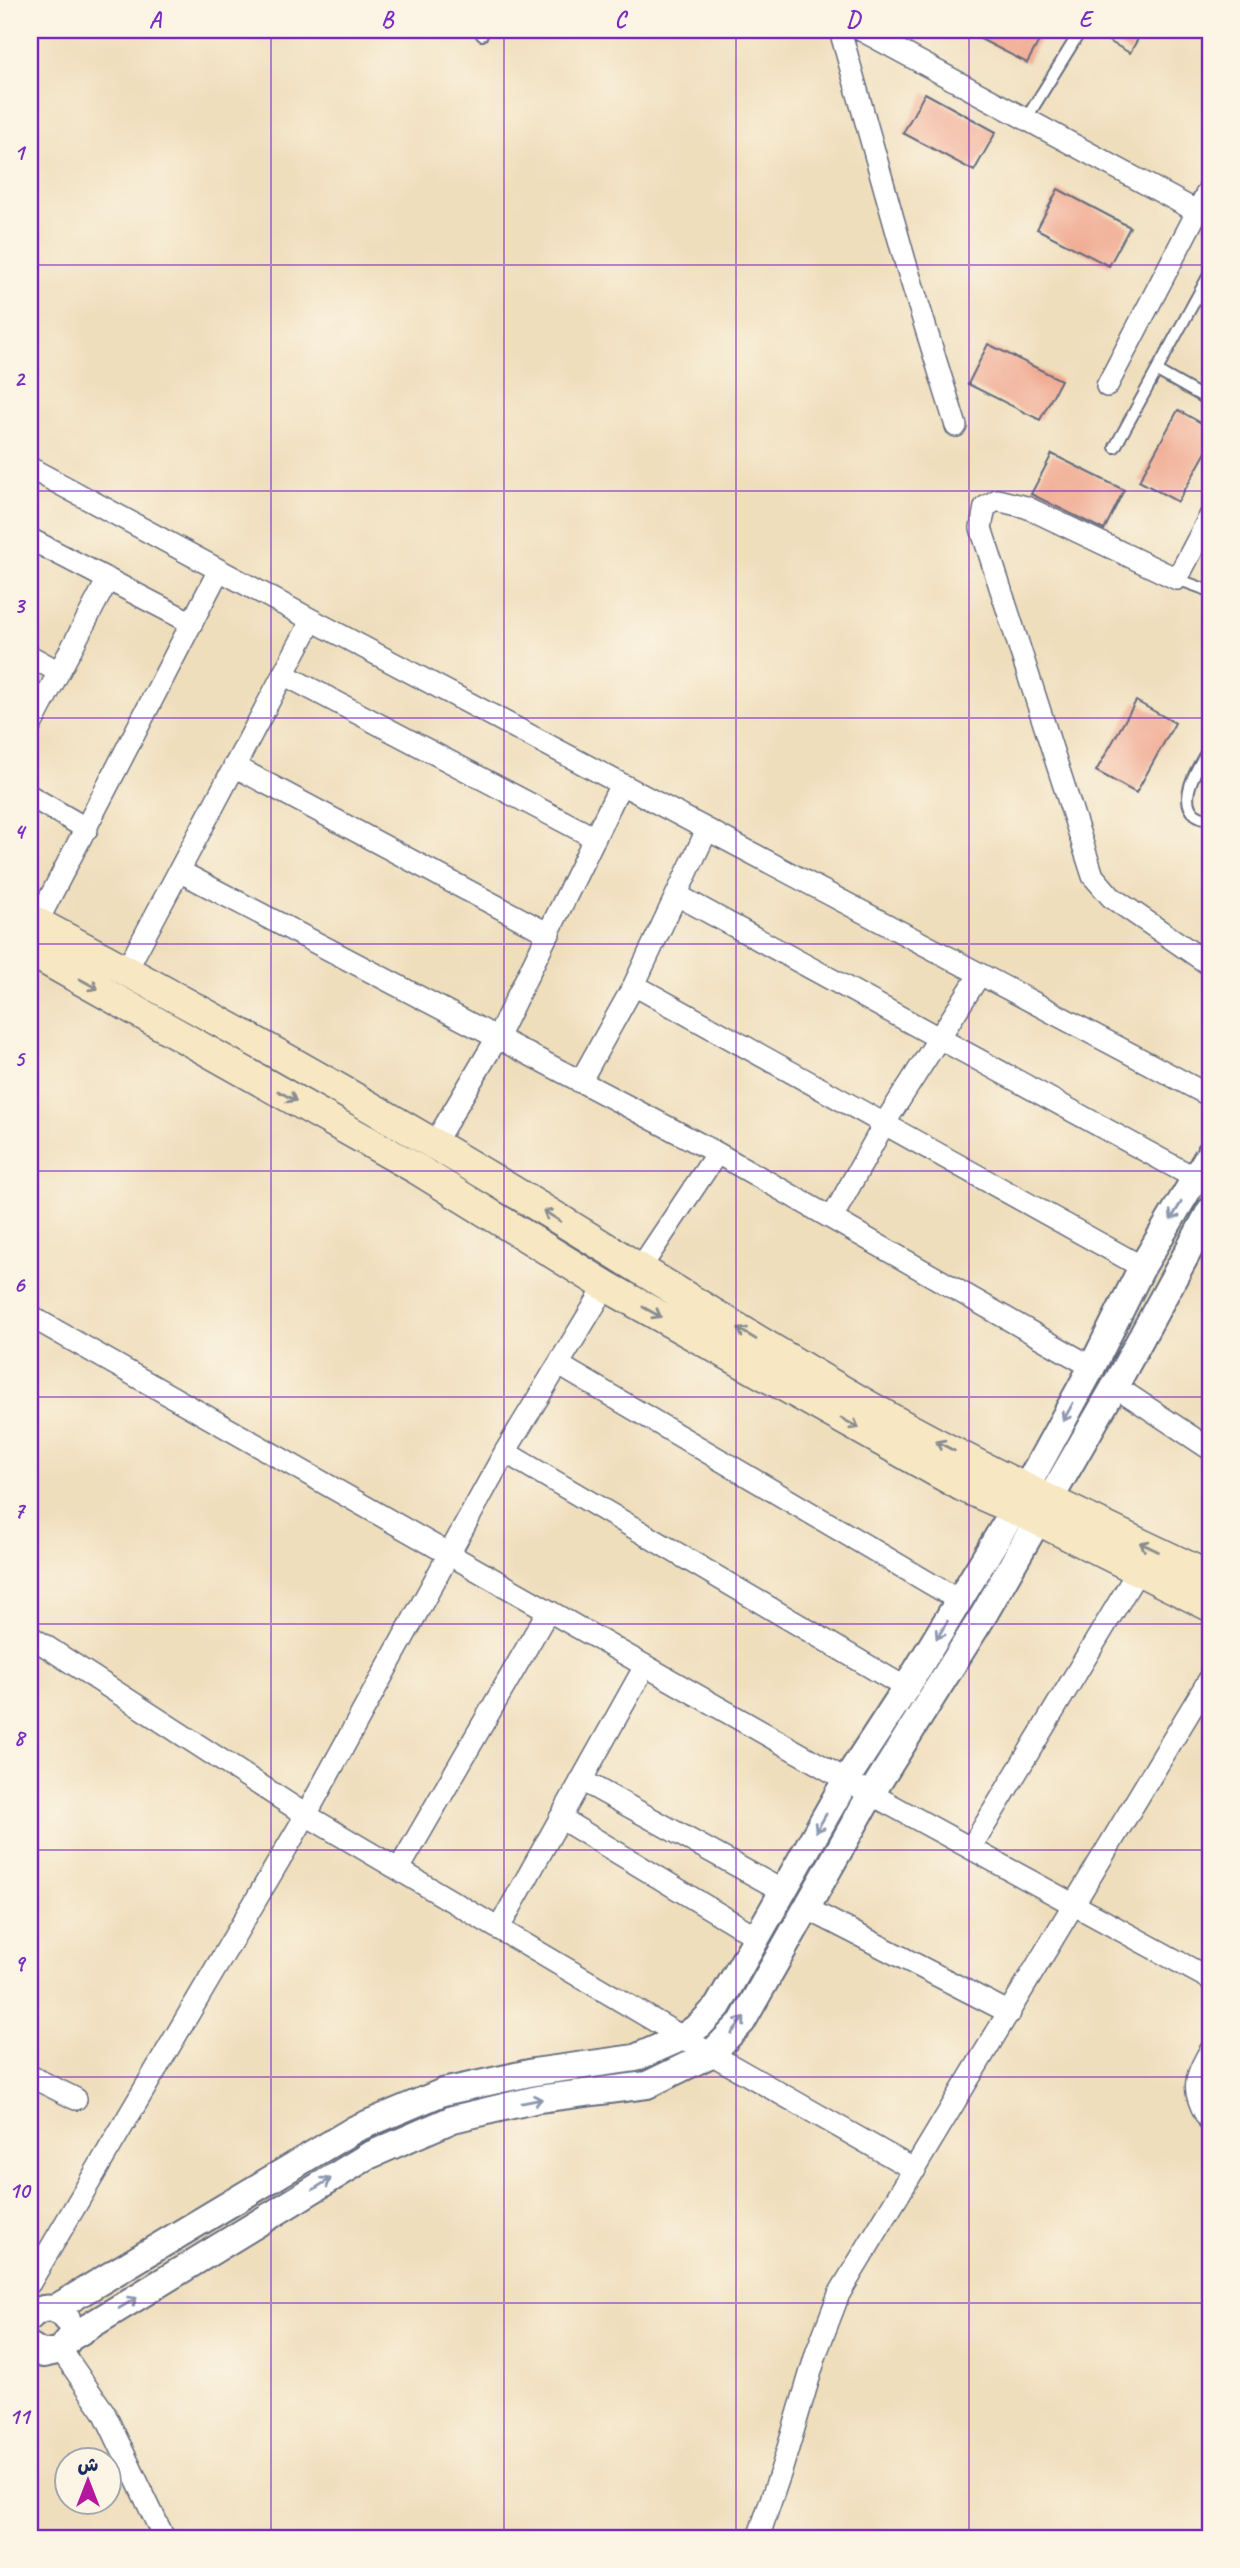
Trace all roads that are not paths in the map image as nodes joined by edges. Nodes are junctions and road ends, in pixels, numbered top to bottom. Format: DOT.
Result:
graph roads {
  1 [pos="840,30"];
  2 [pos="860,30"];
  3 [pos="1079,30"];
  4 [pos="1026,119"];
  5 [pos="1210,187"];
  6 [pos="1198,212"];
  7 [pos="1210,273"];
  8 [pos="1157,371"];
  9 [pos="1107,386"];
  10 [pos="1210,401"];
  11 [pos="956,426"];
  12 [pos="1115,447"];
  13 [pos="30,468"];
  14 [pos="1210,516"];
  15 [pos="30,539"];
  16 [pos="219,569"];
  17 [pos="108,579"];
  18 [pos="1177,579"];
  19 [pos="1210,591"];
  20 [pos="312,620"];
  21 [pos="192,623"];
  22 [pos="30,656"];
  23 [pos="59,672"];
  24 [pos="283,674"];
  25 [pos="30,727"];
  26 [pos="1210,746"];
  27 [pos="234,766"];
  28 [pos="621,784"];
  29 [pos="30,796"];
  30 [pos="1210,822"];
  31 [pos="86,829"];
  32 [pos="707,830"];
  33 [pos="595,838"];
  34 [pos="179,871"];
  35 [pos="677,895"];
  36 [pos="32,932"];
  37 [pos="549,934"];
  38 [pos="1210,965"];
  39 [pos="126,971"];
  40 [pos="980,974"];
  41 [pos="634,985"];
  42 [pos="497,1038"];
  43 [pos="941,1039"];
  44 [pos="580,1082"];
  45 [pos="1210,1096"];
  46 [pos="884,1124"];
  47 [pos="434,1144"];
  48 [pos="717,1153"];
  49 [pos="1210,1153"];
  50 [pos="1195,1178"];
  51 [pos="1210,1211"];
  52 [pos="832,1218"];
  53 [pos="1142,1267"];
  54 [pos="639,1270"];
  55 [pos="606,1286"];
  56 [pos="30,1316"];
  57 [pos="559,1365"];
  58 [pos="1092,1367"];
  59 [pos="1115,1386"];
  60 [pos="1210,1449"];
  61 [pos="505,1452"];
  62 [pos="1032,1504"];
  63 [pos="449,1554"];
  64 [pos="1139,1569"];
  65 [pos="1210,1577"];
  66 [pos="960,1601"];
  67 [pos="1210,1606"];
  68 [pos="548,1611"];
  69 [pos="30,1636"];
  70 [pos="645,1665"];
  71 [pos="1210,1678"];
  72 [pos="906,1688"];
  73 [pos="581,1780"];
  74 [pos="846,1780"];
  75 [pos="870,1794"];
  76 [pos="306,1815"];
  77 [pos="560,1818"];
  78 [pos="971,1848"];
  79 [pos="398,1869"];
  80 [pos="783,1891"];
  81 [pos="1075,1904"];
  82 [pos="806,1908"];
  83 [pos="499,1928"];
  84 [pos="757,1937"];
  85 [pos="1210,1979"];
  86 [pos="1010,2013"];
  87 [pos="683,2037"];
  88 [pos="1210,2050"];
  89 [pos="711,2053"];
  90 [pos="30,2076"];
  91 [pos="76,2099"];
  92 [pos="1210,2122"];
  93 [pos="915,2170"];
  94 [pos="30,2283"];
  95 [pos="37,2312"];
  96 [pos="47,2350"];
  97 [pos="164,2538"];
  98 [pos="758,2538"];
  1 -- 11 [label="street"];
  2 -- 4 [label="street"];
  3 -- 4 [label="lane"];
  4 -- 6 [label="street"];
  5 -- 6 [label="street"];
  6 -- 9 [label="street"];
  7 -- 8 [label="lane"];
  8 -- 10 [label="lane"];
  8 -- 12 [label="lane"];
  13 -- 16 [label="street"];
  14 -- 18 [label="street"];
  15 -- 17 [label="street"];
  16 -- 20 [label="street"];
  16 -- 21 [label="street"];
  17 -- 21 [label="street"];
  17 -- 23 [label="street"];
  18 -- 19 [label="lane"];
  18 -- 38 [label="street"];
  20 -- 24 [label="street"];
  20 -- 28 [label="street"];
  21 -- 31 [label="street"];
  22 -- 23 [label="street"];
  23 -- 25 [label="street"];
  24 -- 27 [label="street"];
  24 -- 33 [label="street"];
  26 -- 30 [label="lane"];
  27 -- 34 [label="street"];
  27 -- 37 [label="street"];
  28 -- 32 [label="street"];
  28 -- 33 [label="street"];
  29 -- 31 [label="street"];
  31 -- 36 [label="street"];
  32 -- 35 [label="street"];
  32 -- 40 [label="street"];
  33 -- 37 [label="street"];
  34 -- 39 [label="street"];
  34 -- 42 [label="street"];
  35 -- 41 [label="street"];
  35 -- 43 [label="street"];
  36 -- 39 [label="main road"];
  36 -- 55 [label="main road, one-way"];
  37 -- 42 [label="street"];
  39 -- 47 [label="main road"];
  40 -- 43 [label="street"];
  40 -- 45 [label="street"];
  41 -- 44 [label="street"];
  41 -- 46 [label="street"];
  42 -- 44 [label="street"];
  42 -- 47 [label="street"];
  43 -- 46 [label="street"];
  43 -- 50 [label="street"];
  44 -- 48 [label="street"];
  46 -- 52 [label="street"];
  46 -- 53 [label="street"];
  54 -- 47 [label="main road, one-way"];
  48 -- 52 [label="street"];
  48 -- 54 [label="street"];
  49 -- 50 [label="street"];
  50 -- 53 [label="street, one-way"];
  51 -- 59 [label="street"];
  52 -- 58 [label="street"];
  53 -- 58 [label="street"];
  62 -- 54 [label="main road, one-way"];
  55 -- 57 [label="street"];
  55 -- 62 [label="main road, one-way"];
  56 -- 63 [label="street"];
  57 -- 61 [label="street"];
  57 -- 66 [label="street"];
  58 -- 62 [label="street, one-way"];
  59 -- 60 [label="street"];
  59 -- 62 [label="street"];
  61 -- 63 [label="street"];
  61 -- 72 [label="street"];
  62 -- 64 [label="main road"];
  65 -- 62 [label="main road, one-way"];
  62 -- 66 [label="street"];
  62 -- 75 [label="street"];
  63 -- 68 [label="street"];
  63 -- 76 [label="street"];
  64 -- 67 [label="main road"];
  64 -- 78 [label="street"];
  66 -- 72 [label="street, one-way"];
  68 -- 70 [label="street"];
  68 -- 79 [label="street"];
  69 -- 76 [label="street"];
  70 -- 73 [label="street"];
  70 -- 74 [label="street"];
  71 -- 81 [label="street"];
  72 -- 74 [label="street"];
  73 -- 77 [label="street"];
  73 -- 80 [label="street"];
  74 -- 75 [label="street"];
  74 -- 80 [label="street, one-way"];
  75 -- 78 [label="street"];
  75 -- 82 [label="street"];
  76 -- 79 [label="street"];
  76 -- 94 [label="street"];
  77 -- 83 [label="street"];
  77 -- 84 [label="street"];
  78 -- 81 [label="street"];
  79 -- 83 [label="street"];
  80 -- 84 [label="street"];
  81 -- 85 [label="street"];
  81 -- 86 [label="street"];
  82 -- 86 [label="street"];
  89 -- 82 [label="street, one-way"];
  83 -- 87 [label="street"];
  84 -- 87 [label="street"];
  86 -- 93 [label="street"];
  87 -- 89 [label="street"];
  87 -- 95 [label="street"];
  88 -- 92 [label="street"];
  89 -- 93 [label="street"];
  96 -- 89 [label="street, one-way"];
  90 -- 91 [label="street"];
  93 -- 98 [label="street"];
  95 -- 96 [label="street"];
  96 -- 97 [label="street"];
}
